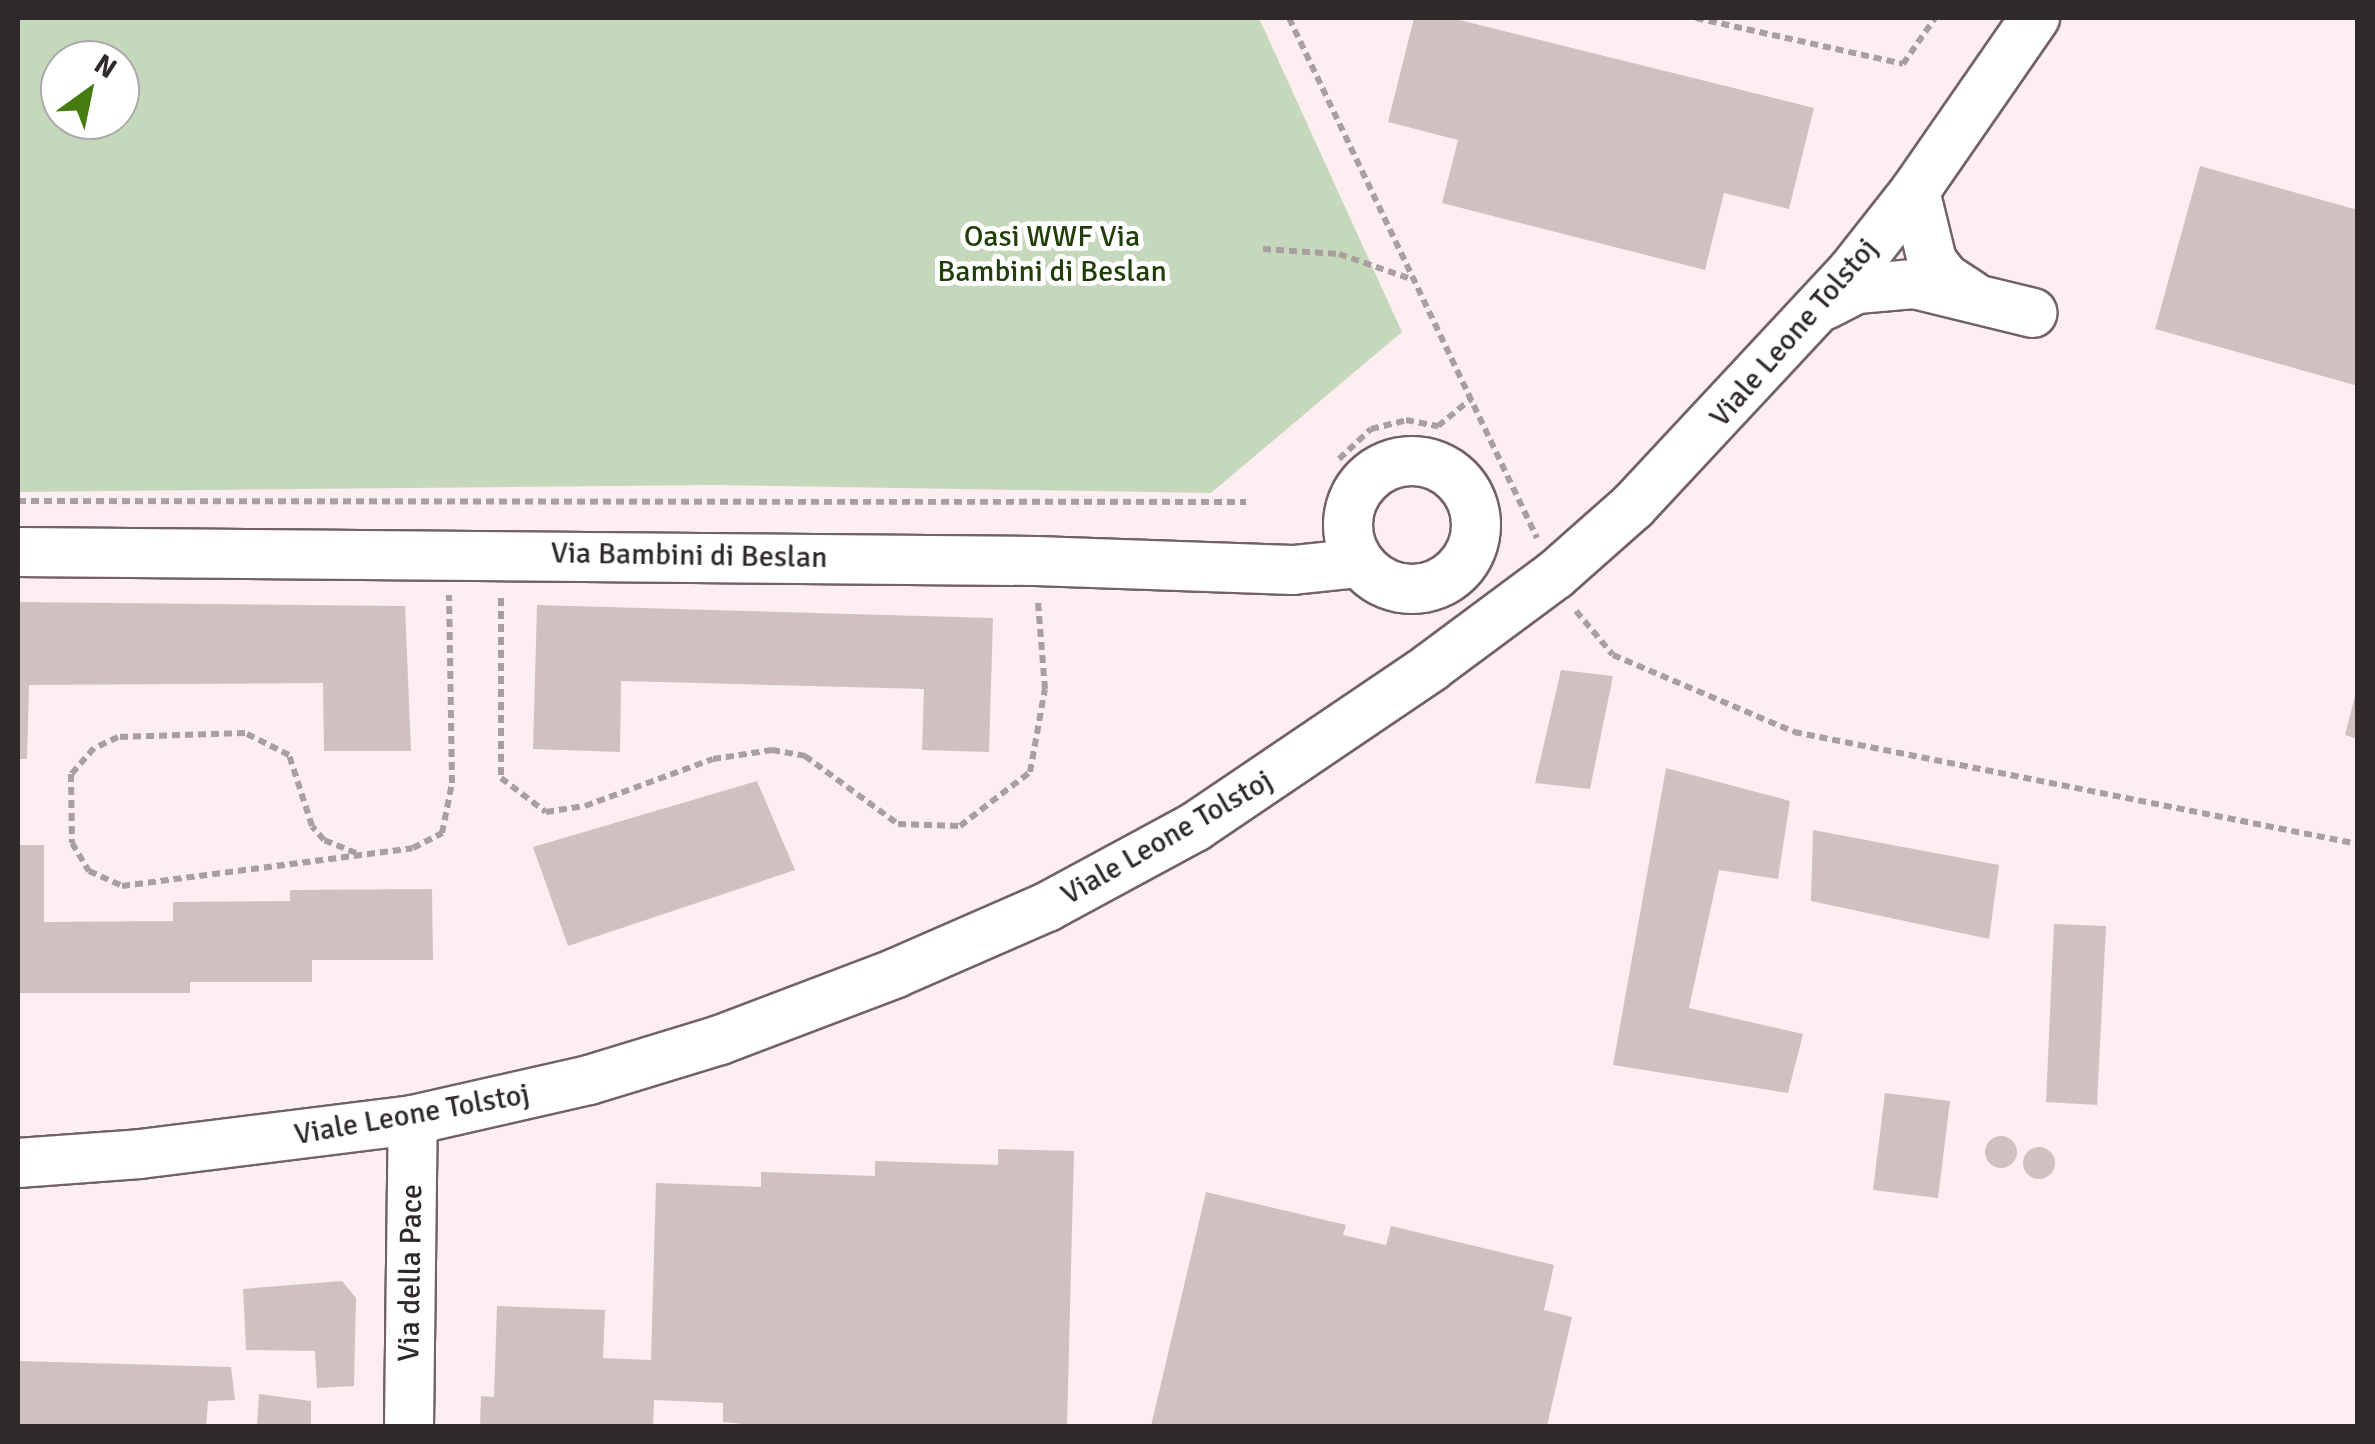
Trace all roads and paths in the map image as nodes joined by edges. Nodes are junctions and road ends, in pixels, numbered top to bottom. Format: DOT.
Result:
graph roads {
  1 [pos="1289,18"];
  2 [pos="1696,18"];
  3 [pos="1934,18"];
  4 [pos="2035,18"];
  5 [pos="1915,191"];
  6 [pos="1263,249"];
  7 [pos="1414,280"];
  8 [pos="1971,295"];
  9 [pos="1820,307"];
  10 [pos="2033,314"];
  11 [pos="1472,399"];
  12 [pos="1339,460"];
  13 [pos="18,501"];
  14 [pos="1246,502"];
  15 [pos="18,552"];
  16 [pos="448,554"];
  17 [pos="500,554"];
  18 [pos="1036,561"];
  19 [pos="1360,563"];
  20 [pos="1554,575"];
  21 [pos="2358,844"];
  22 [pos="356,853"];
  23 [pos="413,1120"];
  24 [pos="18,1162"];
  25 [pos="410,1426"];
  1 -- 7 [label="path"];
  2 -- 3 [label="path"];
  4 -- 5 [label="street, Viale Leone Tolstoj"];
  5 -- 8 [label="street"];
  5 -- 9 [label="street, Viale Leone Tolstoj"];
  6 -- 7 [label="path"];
  7 -- 11 [label="path"];
  8 -- 9 [label="street"];
  8 -- 10 [label="street"];
  9 -- 20 [label="street, Viale Leone Tolstoj"];
  11 -- 12 [label="path"];
  11 -- 20 [label="path"];
  13 -- 14 [label="path"];
  15 -- 16 [label="street, Via Bambini di Beslan"];
  16 -- 17 [label="street, Via Bambini di Beslan"];
  16 -- 22 [label="path"];
  17 -- 18 [label="street, Via Bambini di Beslan"];
  17 -- 18 [label="path"];
  18 -- 19 [label="street, Via Bambini di Beslan"];
  20 -- 21 [label="path"];
  20 -- 23 [label="street, Viale Leone Tolstoj"];
  22 -- 22 [label="path"];
  23 -- 24 [label="street, Viale Leone Tolstoj"];
  23 -- 25 [label="street, Via della Pace"];
}
